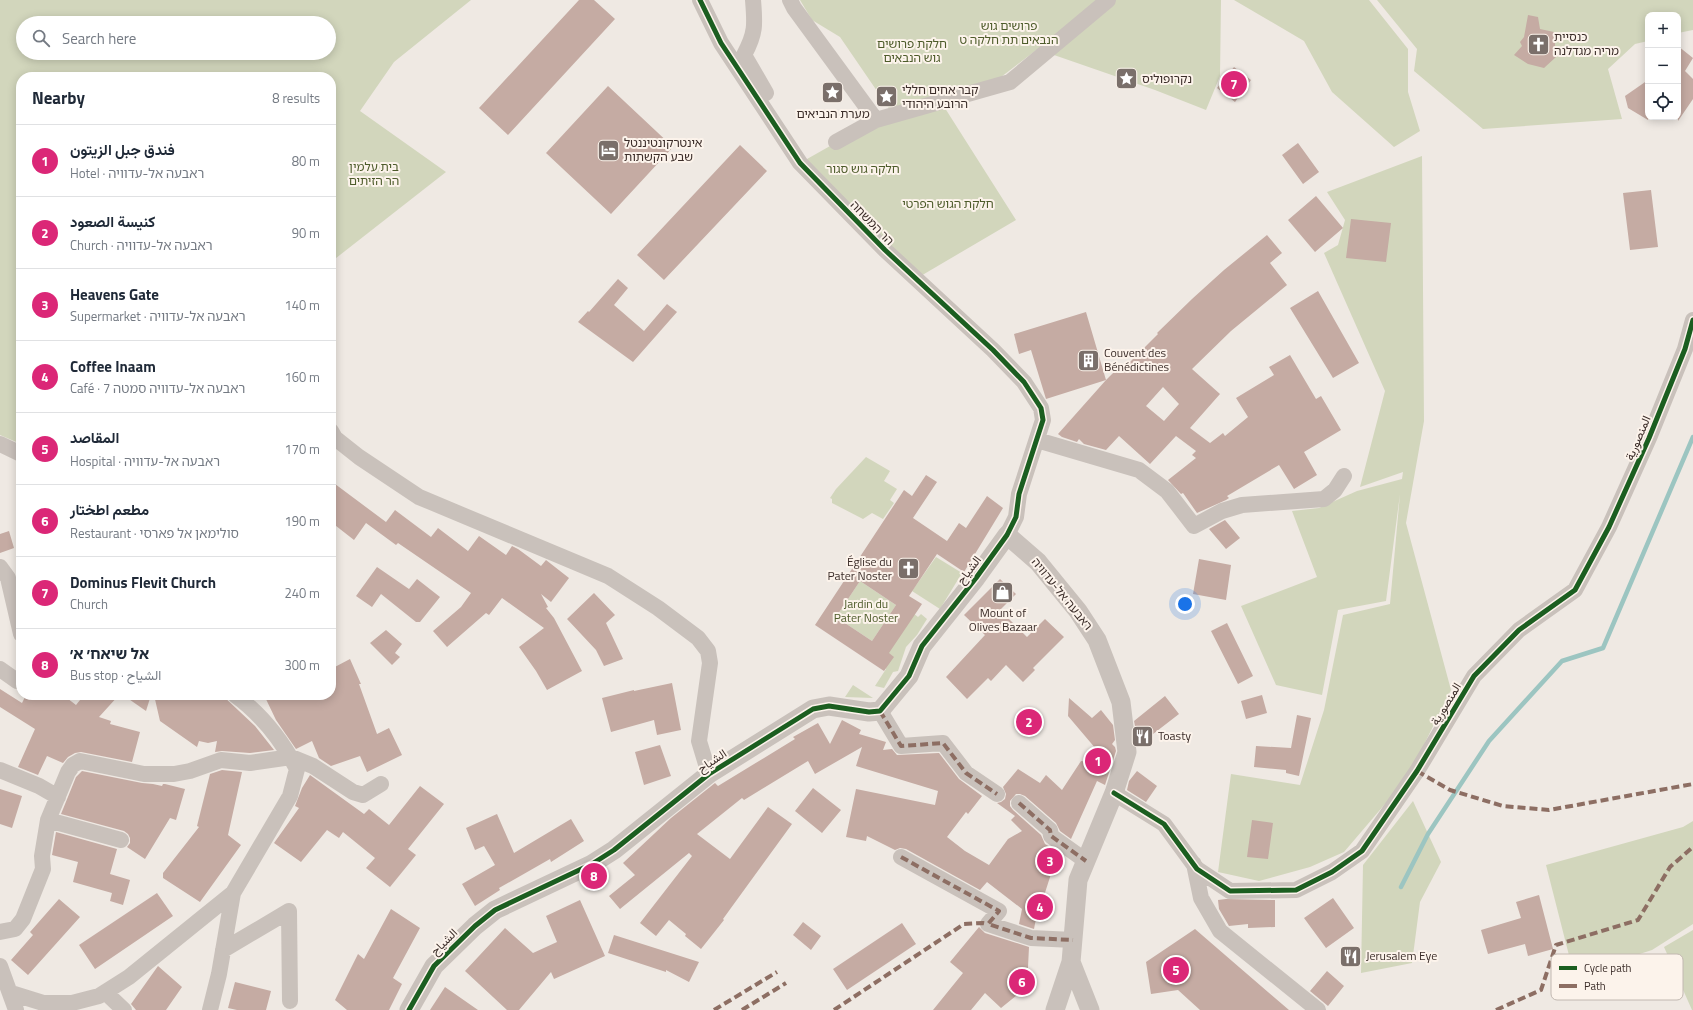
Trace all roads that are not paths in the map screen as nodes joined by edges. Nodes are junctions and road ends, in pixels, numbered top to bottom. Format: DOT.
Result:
graph roads {
  1 [pos="700,0"];
  2 [pos="753,0"];
  3 [pos="790,0"];
  4 [pos="1108,0"];
  5 [pos="876,120"];
  6 [pos="836,142"];
  7 [pos="800,163"];
  8 [pos="1693,320"];
  9 [pos="336,439"];
  10 [pos="1037,440"];
  11 [pos="0,444"];
  12 [pos="16,452"];
  13 [pos="1344,476"];
  14 [pos="1008,535"];
  15 [pos="0,567"];
  16 [pos="16,612"];
  17 [pos="0,669"];
  18 [pos="16,680"];
  19 [pos="245,700"];
  20 [pos="880,711"];
  21 [pos="291,757"];
  22 [pos="0,770"];
  23 [pos="709,774"];
  24 [pos="381,784"];
  25 [pos="1114,793"];
  26 [pos="996,794"];
  27 [pos="58,797"];
  28 [pos="1019,802"];
  29 [pos="48,820"];
  30 [pos="121,840"];
  31 [pos="901,857"];
  32 [pos="1086,861"];
  33 [pos="1194,864"];
  34 [pos="233,893"];
  35 [pos="0,932"];
  36 [pos="1073,940"];
  37 [pos="223,950"];
  38 [pos="1071,962"];
  39 [pos="0,966"];
  40 [pos="105,992"];
  41 [pos="11,993"];
  42 [pos="290,1001"];
  43 [pos="16,1010"];
  44 [pos="124,1010"];
  45 [pos="210,1010"];
  46 [pos="409,1010"];
  47 [pos="1055,1010"];
  48 [pos="1090,1010"];
  49 [pos="1318,1010"];
  1 -- 7 [label="street, הר המשחה"];
  2 -- 7 [label="street"];
  3 -- 5 [label="street"];
  4 -- 5 [label="street"];
  5 -- 6 [label="street"];
  7 -- 10 [label="street, הר המשחה"];
  8 -- 33 [label="street, المنصورية"];
  9 -- 23 [label="street"];
  10 -- 13 [label="street"];
  10 -- 14 [label="street"];
  11 -- 12 [label="street"];
  14 -- 20 [label="street, الشياح"];
  14 -- 25 [label="street, ראבעה אל-עדוויה"];
  15 -- 16 [label="street"];
  17 -- 18 [label="street"];
  19 -- 21 [label="street"];
  20 -- 23 [label="street, الشياح"];
  20 -- 26 [label="street"];
  21 -- 24 [label="street"];
  21 -- 27 [label="street"];
  21 -- 34 [label="street"];
  22 -- 27 [label="street"];
  23 -- 46 [label="street, الشياح"];
  25 -- 32 [label="street, ראבעה אל-עדוויה"];
  25 -- 33 [label="street, المنصورية"];
  27 -- 29 [label="street"];
  28 -- 32 [label="street"];
  29 -- 30 [label="street"];
  29 -- 35 [label="street"];
  31 -- 36 [label="street"];
  32 -- 36 [label="street, ראבעה אל-עדוויה"];
  33 -- 49 [label="street"];
  34 -- 37 [label="street"];
  34 -- 40 [label="street"];
  36 -- 38 [label="street, ראבעה אל-עדוויה"];
  37 -- 42 [label="street"];
  37 -- 45 [label="street"];
  38 -- 47 [label="street"];
  38 -- 48 [label="street, ראבעה אל-עדוויה"];
  39 -- 41 [label="street"];
  40 -- 41 [label="street"];
  40 -- 44 [label="street"];
  41 -- 43 [label="street"];
}
